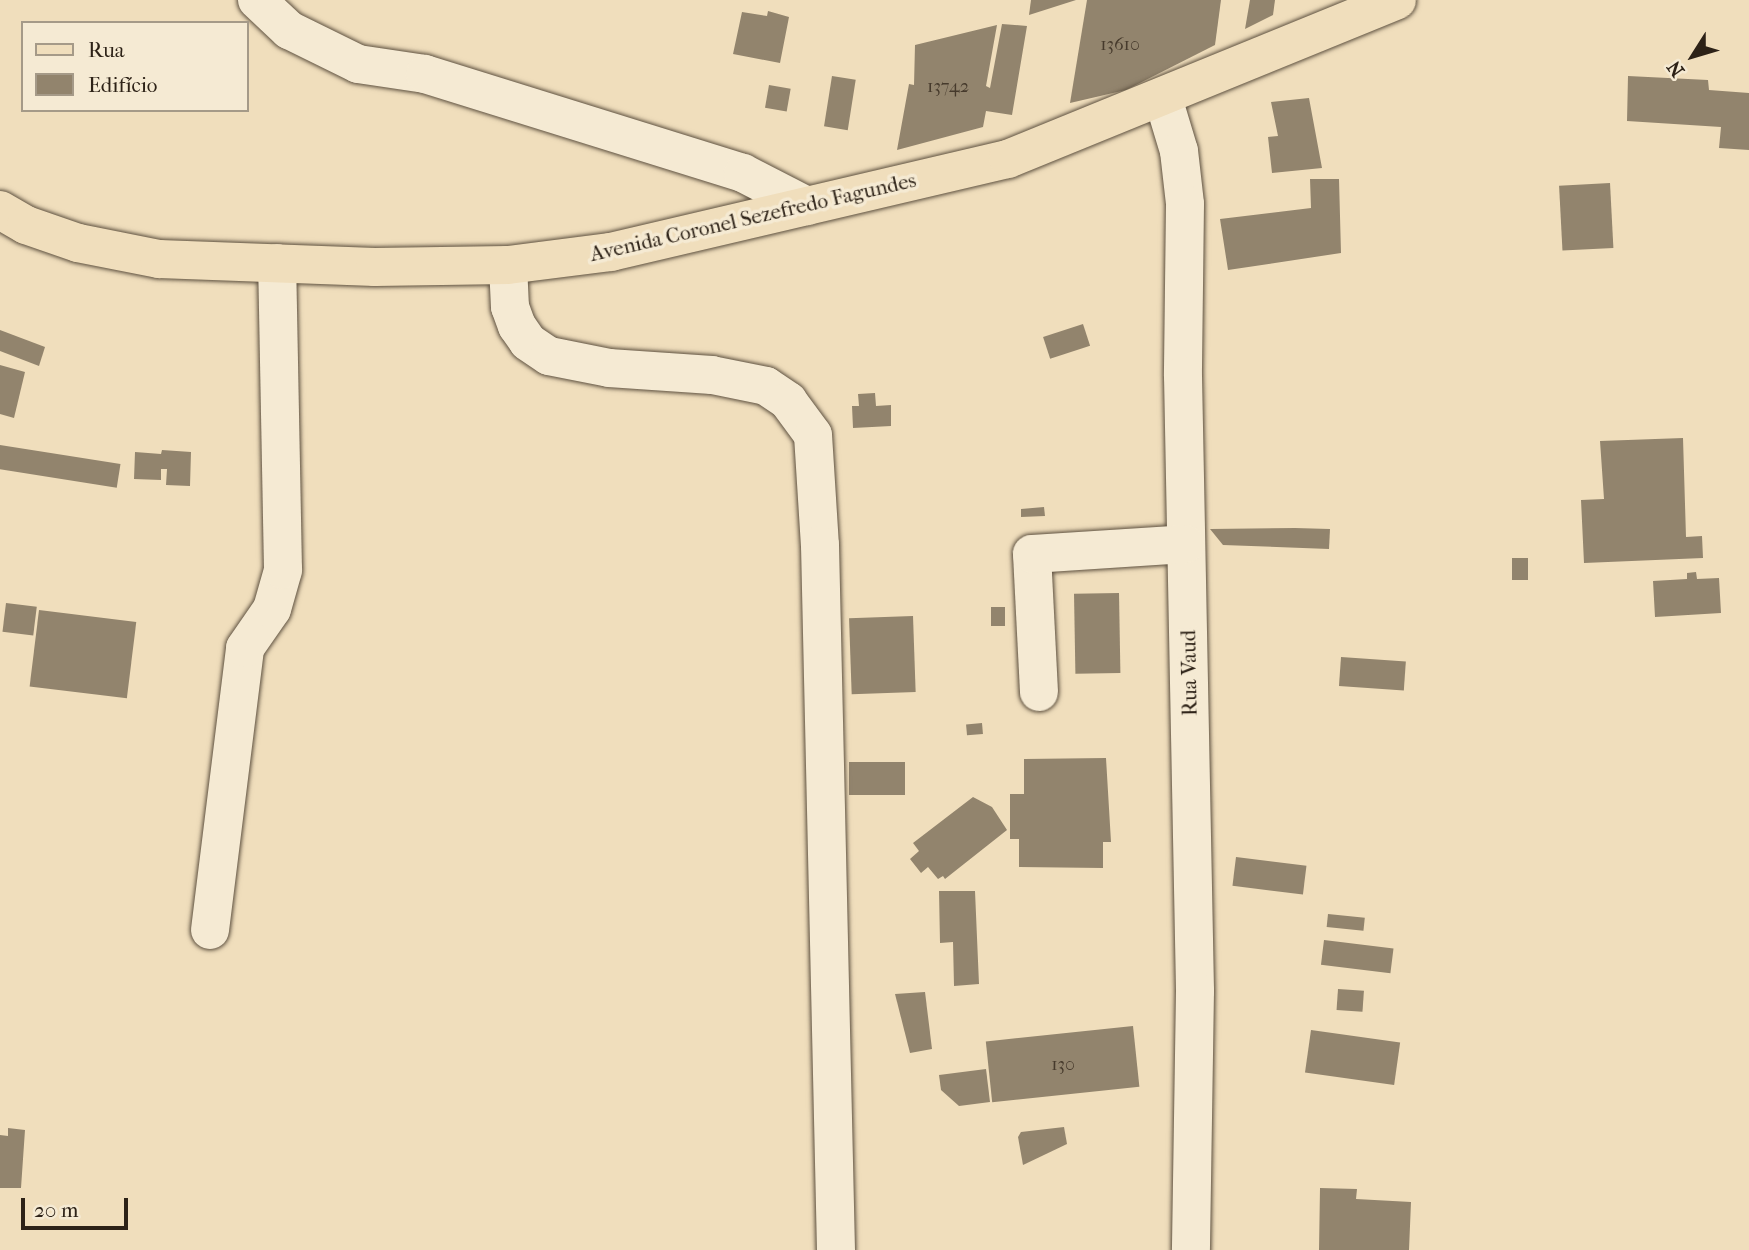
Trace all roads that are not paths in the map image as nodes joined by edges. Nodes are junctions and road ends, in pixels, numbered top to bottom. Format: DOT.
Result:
graph roads {
  1 [pos="257,0"];
  2 [pos="1397,0"];
  3 [pos="1163,98"];
  4 [pos="807,206"];
  5 [pos="0,210"];
  6 [pos="277,263"];
  7 [pos="508,265"];
  8 [pos="1186,544"];
  9 [pos="1039,692"];
  10 [pos="210,930"];
  11 [pos="836,1250"];
  12 [pos="1191,1250"];
  1 -- 4 [label="street"];
  2 -- 3 [label="main road, Avenida Coronel Sezefredo Fagundes"];
  3 -- 4 [label="main road, Avenida Coronel Sezefredo Fagundes"];
  3 -- 8 [label="street, Rua Vaud"];
  4 -- 7 [label="main road, Avenida Coronel Sezefredo Fagundes"];
  5 -- 6 [label="main road, Avenida Coronel Sezefredo Fagundes"];
  6 -- 7 [label="main road, Avenida Coronel Sezefredo Fagundes"];
  6 -- 10 [label="street"];
  7 -- 11 [label="street"];
  8 -- 9 [label="street"];
  8 -- 12 [label="street, Rua Vaud"];
}
